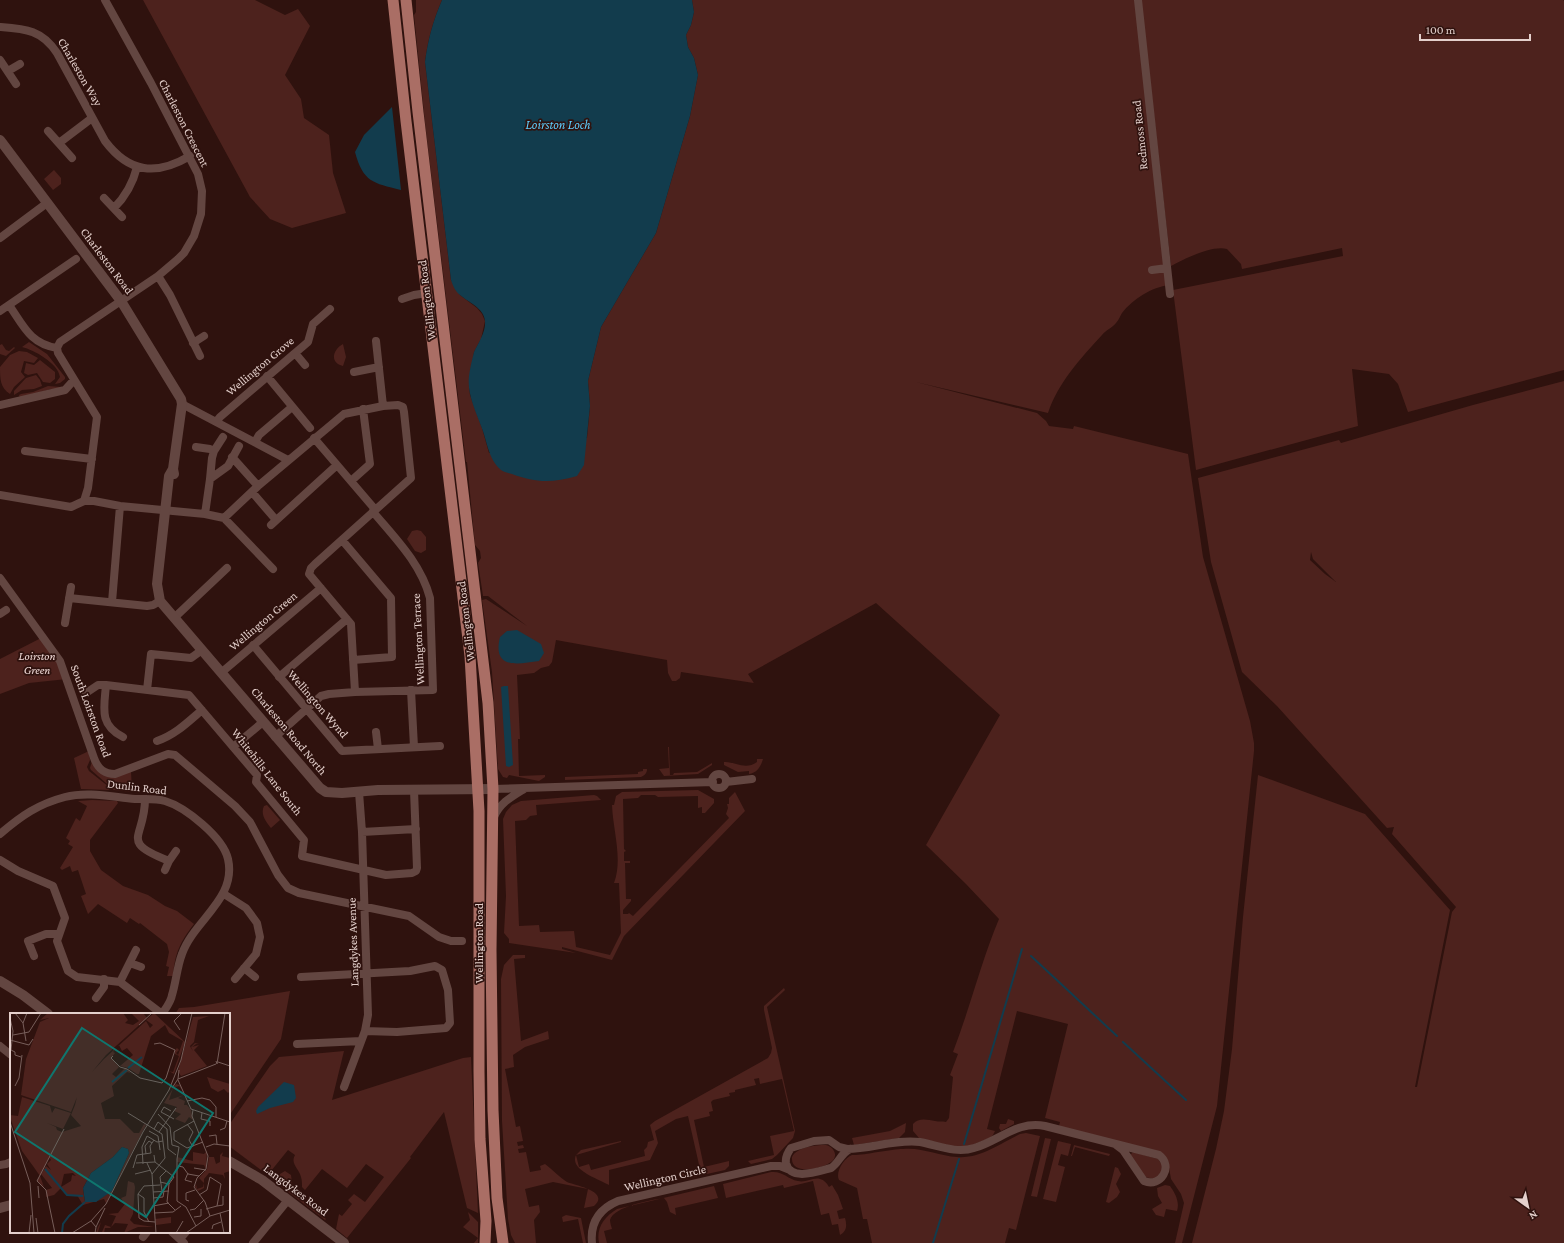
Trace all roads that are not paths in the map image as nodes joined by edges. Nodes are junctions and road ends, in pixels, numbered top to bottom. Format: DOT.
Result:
graph roads {
  1 [pos="105,0"];
  2 [pos="393,0"];
  3 [pos="406,0"];
  4 [pos="1138,0"];
  5 [pos="0,27"];
  6 [pos="0,60"];
  7 [pos="20,64"];
  8 [pos="8,71"];
  9 [pos="16,84"];
  10 [pos="92,118"];
  11 [pos="48,131"];
  12 [pos="0,140"];
  13 [pos="59,143"];
  14 [pos="190,156"];
  15 [pos="72,158"];
  16 [pos="137,167"];
  17 [pos="104,198"];
  18 [pos="47,204"];
  19 [pos="114,208"];
  20 [pos="122,217"];
  21 [pos="0,238"];
  22 [pos="76,259"];
  23 [pos="1167,268"];
  24 [pos="1152,270"];
  25 [pos="158,276"];
  26 [pos="427,293"];
  27 [pos="1170,294"];
  28 [pos="402,299"];
  29 [pos="121,301"];
  30 [pos="9,305"];
  31 [pos="330,309"];
  32 [pos="0,311"];
  33 [pos="204,336"];
  34 [pos="376,341"];
  35 [pos="192,343"];
  36 [pos="57,348"];
  37 [pos="295,353"];
  38 [pos="200,356"];
  39 [pos="305,365"];
  40 [pos="379,367"];
  41 [pos="354,372"];
  42 [pos="267,376"];
  43 [pos="74,380"];
  44 [pos="182,404"];
  45 [pos="0,405"];
  46 [pos="383,406"];
  47 [pos="292,407"];
  48 [pos="363,409"];
  49 [pos="216,422"];
  50 [pos="310,428"];
  51 [pos="223,437"];
  52 [pos="314,438"];
  53 [pos="255,442"];
  54 [pos="239,446"];
  55 [pos="196,447"];
  56 [pos="25,451"];
  57 [pos="214,451"];
  58 [pos="232,458"];
  59 [pos="92,459"];
  60 [pos="288,460"];
  61 [pos="337,465"];
  62 [pos="210,480"];
  63 [pos="350,481"];
  64 [pos="255,489"];
  65 [pos="0,495"];
  66 [pos="84,501"];
  67 [pos="120,506"];
  68 [pos="168,510"];
  69 [pos="374,513"];
  70 [pos="205,514"];
  71 [pos="224,518"];
  72 [pos="342,540"];
  73 [pos="227,568"];
  74 [pos="273,570"];
  75 [pos="0,578"];
  76 [pos="71,586"];
  77 [pos="321,588"];
  78 [pos="69,598"];
  79 [pos="159,598"];
  80 [pos="112,602"];
  81 [pos="174,618"];
  82 [pos="347,619"];
  83 [pos="65,623"];
  84 [pos="253,645"];
  85 [pos="202,650"];
  86 [pos="352,660"];
  87 [pos="222,672"];
  88 [pos="279,677"];
  89 [pos="106,685"];
  90 [pos="147,690"];
  91 [pos="412,690"];
  92 [pos="355,692"];
  93 [pos="86,694"];
  94 [pos="307,708"];
  95 [pos="202,710"];
  96 [pos="263,722"];
  97 [pos="376,732"];
  98 [pos="123,737"];
  99 [pos="275,737"];
  100 [pos="157,741"];
  101 [pos="440,746"];
  102 [pos="233,747"];
  103 [pos="414,747"];
  104 [pos="378,749"];
  105 [pos="752,779"];
  106 [pos="477,789"];
  107 [pos="493,789"];
  108 [pos="524,789"];
  109 [pos="414,790"];
  110 [pos="360,792"];
  111 [pos="144,799"];
  112 [pos="492,820"];
  113 [pos="416,829"];
  114 [pos="362,832"];
  115 [pos="0,834"];
  116 [pos="176,851"];
  117 [pos="0,860"];
  118 [pos="169,861"];
  119 [pos="165,870"];
  120 [pos="363,871"];
  121 [pos="224,894"];
  122 [pos="364,907"];
  123 [pos="59,934"];
  124 [pos="462,941"];
  125 [pos="136,950"];
  126 [pos="34,956"];
  127 [pos="130,963"];
  128 [pos="141,968"];
  129 [pos="244,968"];
  130 [pos="366,974"];
  131 [pos="256,977"];
  132 [pos="301,977"];
  133 [pos="104,979"];
  134 [pos="236,979"];
  135 [pos="0,981"];
  136 [pos="120,982"];
  137 [pos="96,998"];
  138 [pos="47,1013"];
  139 [pos="161,1013"];
  140 [pos="163,1013"];
  141 [pos="365,1031"];
  142 [pos="361,1041"];
  143 [pos="296,1044"];
  144 [pos="0,1046"];
  145 [pos="10,1054"];
  146 [pos="344,1087"];
  147 [pos="1115,1144"];
  148 [pos="836,1145"];
  149 [pos="850,1149"];
  150 [pos="787,1156"];
  151 [pos="838,1159"];
  152 [pos="10,1162"];
  153 [pos="230,1162"];
  154 [pos="0,1165"];
  155 [pos="771,1166"];
  156 [pos="790,1170"];
  157 [pos="288,1200"];
  158 [pos="10,1205"];
  159 [pos="0,1208"];
  160 [pos="173,1233"];
  161 [pos="182,1241"];
  162 [pos="253,1243"];
  163 [pos="344,1243"];
  164 [pos="485,1243"];
  165 [pos="503,1243"];
  166 [pos="592,1243"];
  1 -- 14 [label="street, Charleston Crescent"];
  2 -- 26 [label="main road, Wellington Road"];
  3 -- 107 [label="main road, Wellington Road"];
  4 -- 23 [label="street, Redmoss Road"];
  5 -- 10 [label="street, Charleston Way"];
  6 -- 8 [label="street"];
  7 -- 8 [label="street"];
  8 -- 9 [label="street"];
  10 -- 13 [label="street, Charleston Way"];
  10 -- 16 [label="street, Charleston Way"];
  11 -- 13 [label="street"];
  12 -- 18 [label="street, Charleston Road"];
  13 -- 15 [label="street"];
  14 -- 16 [label="street, Charleston Way"];
  14 -- 25 [label="street, Charleston Crescent"];
  16 -- 19 [label="street"];
  17 -- 19 [label="street"];
  18 -- 21 [label="street"];
  18 -- 29 [label="street, Charleston Road"];
  19 -- 20 [label="street"];
  22 -- 30 [label="street"];
  23 -- 24 [label="street"];
  23 -- 27 [label="street, Redmoss Road"];
  25 -- 29 [label="street, Charleston Crescent"];
  25 -- 35 [label="street"];
  26 -- 28 [label="street"];
  26 -- 106 [label="main road, Wellington Road"];
  29 -- 36 [label="street, Charleston Crescent"];
  29 -- 44 [label="street, Charleston Road"];
  30 -- 32 [label="street"];
  30 -- 36 [label="street"];
  31 -- 37 [label="street, Wellington Grove"];
  33 -- 35 [label="street"];
  34 -- 40 [label="street"];
  35 -- 38 [label="street"];
  36 -- 43 [label="street"];
  37 -- 39 [label="street"];
  37 -- 42 [label="street, Wellington Grove"];
  40 -- 41 [label="street"];
  40 -- 46 [label="street"];
  42 -- 47 [label="street"];
  42 -- 49 [label="street, Wellington Grove"];
  43 -- 45 [label="street"];
  43 -- 59 [label="street"];
  44 -- 49 [label="street"];
  44 -- 68 [label="street"];
  46 -- 48 [label="street"];
  46 -- 69 [label="street"];
  47 -- 50 [label="street"];
  47 -- 53 [label="street"];
  48 -- 52 [label="street"];
  48 -- 63 [label="street"];
  49 -- 53 [label="street"];
  51 -- 57 [label="street"];
  52 -- 60 [label="street"];
  52 -- 61 [label="street, Wellington Terrace"];
  53 -- 60 [label="street"];
  54 -- 58 [label="street"];
  55 -- 57 [label="street"];
  56 -- 59 [label="street"];
  57 -- 62 [label="street"];
  58 -- 62 [label="street"];
  58 -- 64 [label="street"];
  59 -- 66 [label="street"];
  60 -- 64 [label="street"];
  61 -- 63 [label="street, Wellington Terrace"];
  61 -- 64 [label="street"];
  62 -- 70 [label="street"];
  63 -- 69 [label="street, Wellington Terrace"];
  64 -- 71 [label="street"];
  65 -- 66 [label="street"];
  66 -- 67 [label="street"];
  67 -- 68 [label="street"];
  67 -- 80 [label="street"];
  68 -- 70 [label="street"];
  68 -- 79 [label="street"];
  69 -- 72 [label="street"];
  69 -- 91 [label="street, Wellington Terrace"];
  70 -- 71 [label="street"];
  71 -- 74 [label="street"];
  72 -- 77 [label="street"];
  72 -- 86 [label="street"];
  73 -- 81 [label="street"];
  75 -- 122 [label="street, South Loirston Road"];
  76 -- 78 [label="street"];
  77 -- 82 [label="street"];
  77 -- 84 [label="street, Wellington Green"];
  78 -- 80 [label="street"];
  78 -- 83 [label="street"];
  79 -- 80 [label="street"];
  79 -- 81 [label="street, Charleston Road North"];
  81 -- 85 [label="street, Charleston Road North"];
  82 -- 86 [label="street"];
  82 -- 88 [label="street"];
  84 -- 87 [label="street, Wellington Green"];
  84 -- 88 [label="street, Wellington Wynd"];
  85 -- 87 [label="street, Charleston Road North"];
  85 -- 90 [label="street"];
  86 -- 92 [label="street"];
  87 -- 96 [label="street, Charleston Road North"];
  88 -- 94 [label="street, Wellington Wynd"];
  89 -- 90 [label="street"];
  89 -- 93 [label="street"];
  89 -- 98 [label="street"];
  90 -- 95 [label="street, Whitehills Lane South"];
  91 -- 92 [label="street, Wellington Terrace"];
  91 -- 103 [label="street"];
  92 -- 94 [label="street, Wellington Terrace"];
  94 -- 99 [label="street, Wellington Terrace"];
  94 -- 104 [label="street, Wellington Wynd"];
  95 -- 100 [label="street"];
  95 -- 102 [label="street, Whitehills Lane South"];
  96 -- 99 [label="street, Charleston Road North"];
  96 -- 102 [label="street"];
  97 -- 104 [label="street"];
  99 -- 110 [label="street, Charleston Road North"];
  101 -- 103 [label="street"];
  102 -- 120 [label="street, Whitehills Lane South"];
  103 -- 104 [label="street"];
  105 -- 108 [label="street"];
  106 -- 107 [label="street, Charleston Road North"];
  106 -- 109 [label="street, Charleston Road North"];
  106 -- 164 [label="main road, Wellington Road"];
  107 -- 108 [label="street"];
  107 -- 112 [label="main road, Wellington Road"];
  108 -- 112 [label="street"];
  109 -- 110 [label="street, Charleston Road North"];
  109 -- 113 [label="street"];
  110 -- 114 [label="street, Langdykes Avenue"];
  111 -- 115 [label="street, Dunlin Road"];
  111 -- 118 [label="street"];
  111 -- 121 [label="street, Dunlin Road"];
  112 -- 165 [label="main road, Wellington Road"];
  113 -- 114 [label="street"];
  113 -- 120 [label="street"];
  114 -- 120 [label="street, Langdykes Avenue"];
  116 -- 118 [label="street"];
  117 -- 123 [label="street"];
  118 -- 119 [label="street"];
  120 -- 122 [label="street, Langdykes Avenue"];
  121 -- 129 [label="street"];
  121 -- 140 [label="street, Dunlin Road"];
  122 -- 124 [label="street"];
  122 -- 130 [label="street, Langdykes Avenue"];
  123 -- 126 [label="street"];
  123 -- 133 [label="street"];
  125 -- 127 [label="street"];
  127 -- 128 [label="street"];
  127 -- 136 [label="street"];
  129 -- 131 [label="street"];
  129 -- 134 [label="street"];
  130 -- 132 [label="street"];
  130 -- 141 [label="street, Langdykes Avenue"];
  130 -- 141 [label="street"];
  133 -- 136 [label="street"];
  133 -- 137 [label="street"];
  135 -- 138 [label="street"];
  136 -- 139 [label="street"];
  141 -- 142 [label="street, Langdykes Avenue"];
  142 -- 143 [label="street"];
  142 -- 146 [label="street, Langdykes Avenue"];
  144 -- 145 [label="street"];
  147 -- 147 [label="street"];
  147 -- 149 [label="street"];
  148 -- 149 [label="street"];
  148 -- 150 [label="street"];
  148 -- 151 [label="street"];
  149 -- 151 [label="street"];
  150 -- 155 [label="street, Wellington Circle"];
  150 -- 156 [label="street"];
  151 -- 156 [label="street"];
  152 -- 154 [label="street"];
  153 -- 157 [label="street, Langdykes Road"];
  155 -- 156 [label="street, Wellington Circle"];
  155 -- 166 [label="street, Wellington Circle"];
  157 -- 162 [label="street"];
  157 -- 163 [label="street, Langdykes Road"];
  158 -- 159 [label="street"];
  160 -- 161 [label="street"];
}
